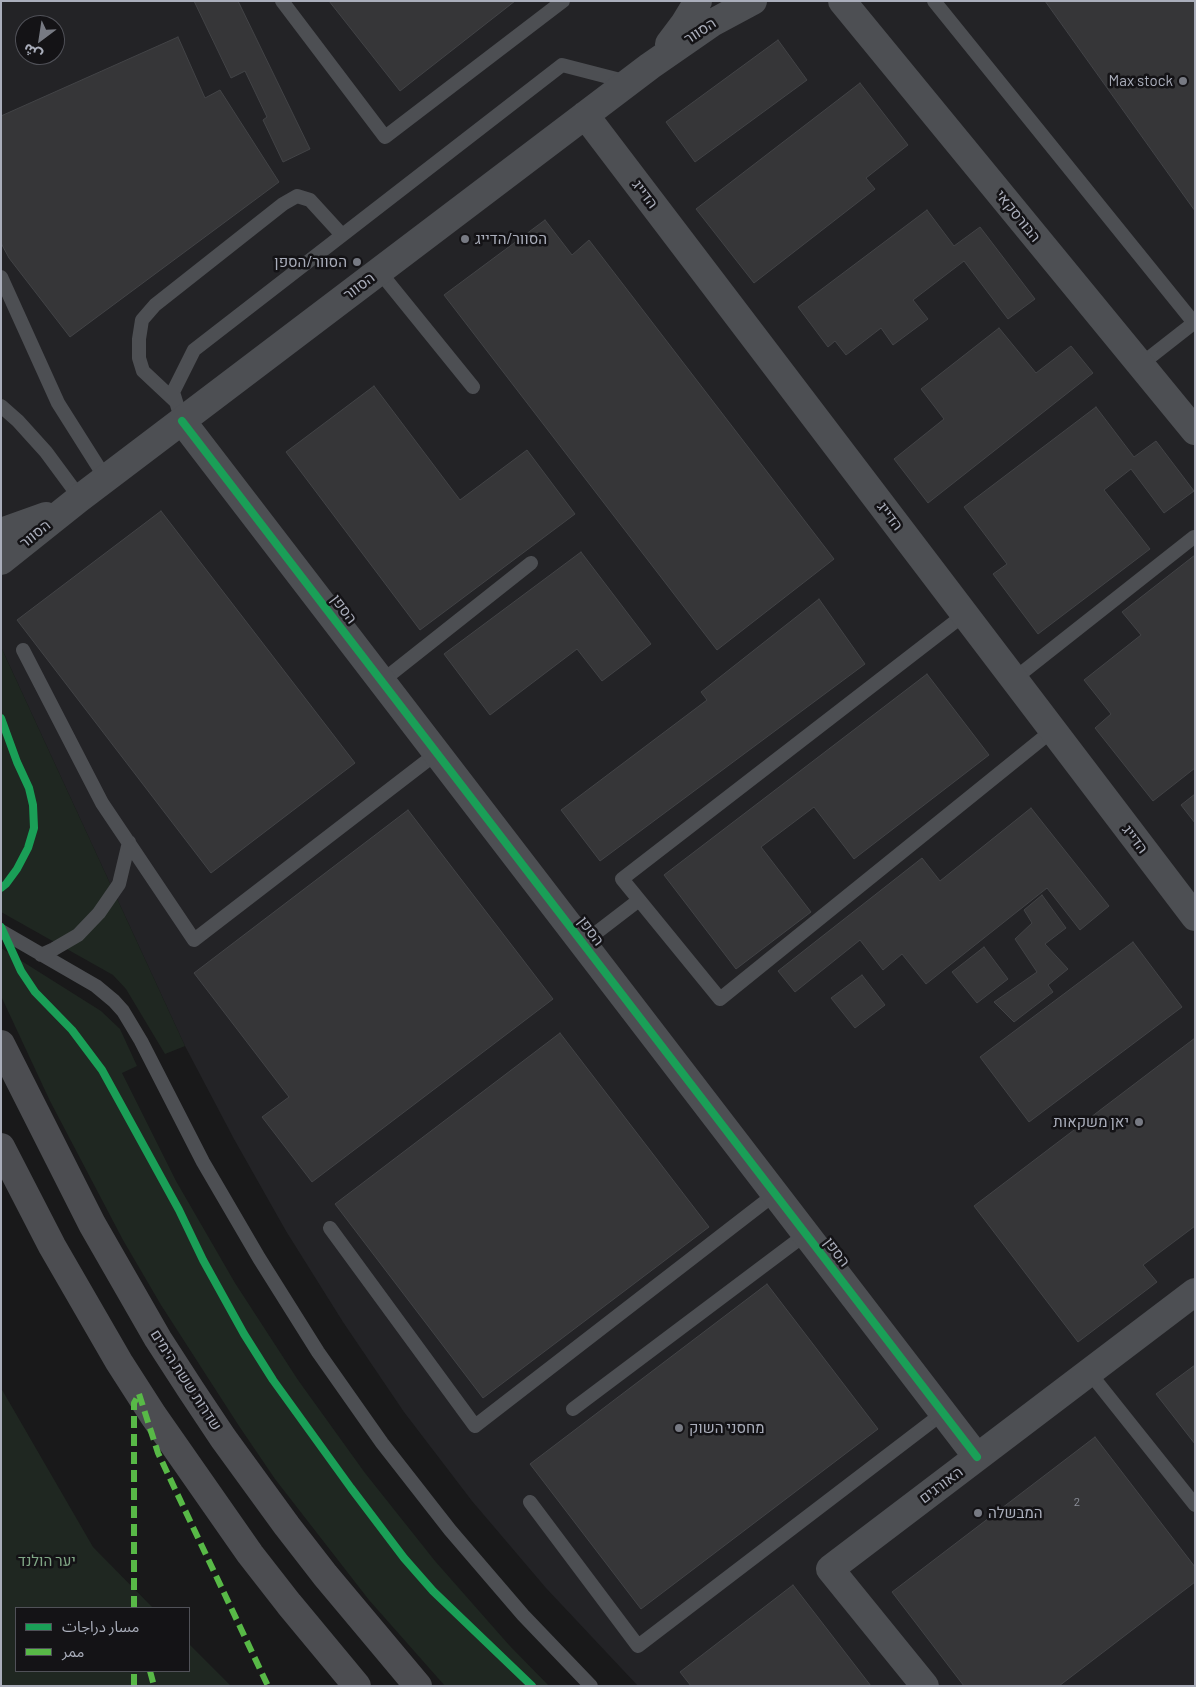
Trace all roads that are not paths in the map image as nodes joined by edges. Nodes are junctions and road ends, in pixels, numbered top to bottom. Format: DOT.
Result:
graph roads {
  1 [pos="282,1"];
  2 [pos="563,1"];
  3 [pos="698,1"];
  4 [pos="754,1"];
  5 [pos="842,1"];
  6 [pos="934,1"];
  7 [pos="650,66"];
  8 [pos="628,83"];
  9 [pos="586,115"];
  10 [pos="342,236"];
  11 [pos="379,271"];
  12 [pos="1,277"];
  13 [pos="1194,323"];
  14 [pos="1140,365"];
  15 [pos="473,387"];
  16 [pos="1,406"];
  17 [pos="179,411"];
  18 [pos="1195,431"];
  19 [pos="106,479"];
  20 [pos="74,503"];
  21 [pos="1,532"];
  22 [pos="1194,537"];
  23 [pos="1,561"];
  24 [pos="530,563"];
  25 [pos="965,614"];
  26 [pos="23,650"];
  27 [pos="1014,679"];
  28 [pos="382,682"];
  29 [pos="1053,730"];
  30 [pos="437,753"];
  31 [pos="129,842"];
  32 [pos="639,900"];
  33 [pos="1195,917"];
  34 [pos="1,931"];
  35 [pos="583,943"];
  36 [pos="41,955"];
  37 [pos="1,1044"];
  38 [pos="1,1147"];
  39 [pos="775,1194"];
  40 [pos="330,1228"];
  41 [pos="806,1234"];
  42 [pos="1195,1292"];
  43 [pos="1089,1372"];
  44 [pos="573,1409"];
  45 [pos="943,1413"];
  46 [pos="977,1457"];
  47 [pos="530,1502"];
  48 [pos="1195,1505"];
  49 [pos="357,1686"];
  50 [pos="418,1686"];
  51 [pos="591,1686"];
  52 [pos="925,1686"];
  1 -- 2 [label="lane"];
  3 -- 7 [label="street, הסוור"];
  4 -- 7 [label="street, הסוור"];
  5 -- 14 [label="street, הבורסקאי"];
  6 -- 13 [label="lane"];
  7 -- 8 [label="street, הסוור"];
  8 -- 9 [label="street, הסוור"];
  8 -- 10 [label="lane"];
  9 -- 11 [label="street, הסוור"];
  9 -- 25 [label="street, הדייג"];
  10 -- 17 [label="lane"];
  10 -- 17 [label="lane"];
  11 -- 15 [label="lane"];
  11 -- 17 [label="street, הסוור"];
  12 -- 19 [label="lane"];
  13 -- 14 [label="lane"];
  14 -- 18 [label="street, הבורסקאי"];
  16 -- 20 [label="lane"];
  17 -- 19 [label="street, הסוור"];
  17 -- 28 [label="street, הספן"];
  19 -- 20 [label="street, הסוור"];
  20 -- 21 [label="street, הסוור"];
  20 -- 23 [label="street, הסוור"];
  22 -- 27 [label="lane"];
  24 -- 28 [label="lane"];
  25 -- 27 [label="street, הדייג"];
  25 -- 32 [label="lane"];
  26 -- 31 [label="lane"];
  27 -- 29 [label="street, הדייג"];
  28 -- 30 [label="street, הספן"];
  29 -- 32 [label="lane"];
  29 -- 33 [label="street, הדייג"];
  30 -- 31 [label="lane"];
  30 -- 35 [label="street, הספן"];
  31 -- 36 [label="lane"];
  32 -- 35 [label="lane"];
  34 -- 36 [label="lane"];
  35 -- 39 [label="street, הספן"];
  36 -- 51 [label="lane"];
  37 -- 50 [label="main road, שדרות ששת הימים"];
  38 -- 49 [label="main road"];
  39 -- 40 [label="lane"];
  39 -- 41 [label="street, הספן"];
  41 -- 44 [label="lane"];
  41 -- 45 [label="street, הספן"];
  42 -- 43 [label="street, האורגים"];
  43 -- 46 [label="street, האורגים"];
  43 -- 48 [label="lane"];
  45 -- 46 [label="street, הספן"];
  45 -- 47 [label="lane"];
  46 -- 52 [label="street, האורגים"];
}
